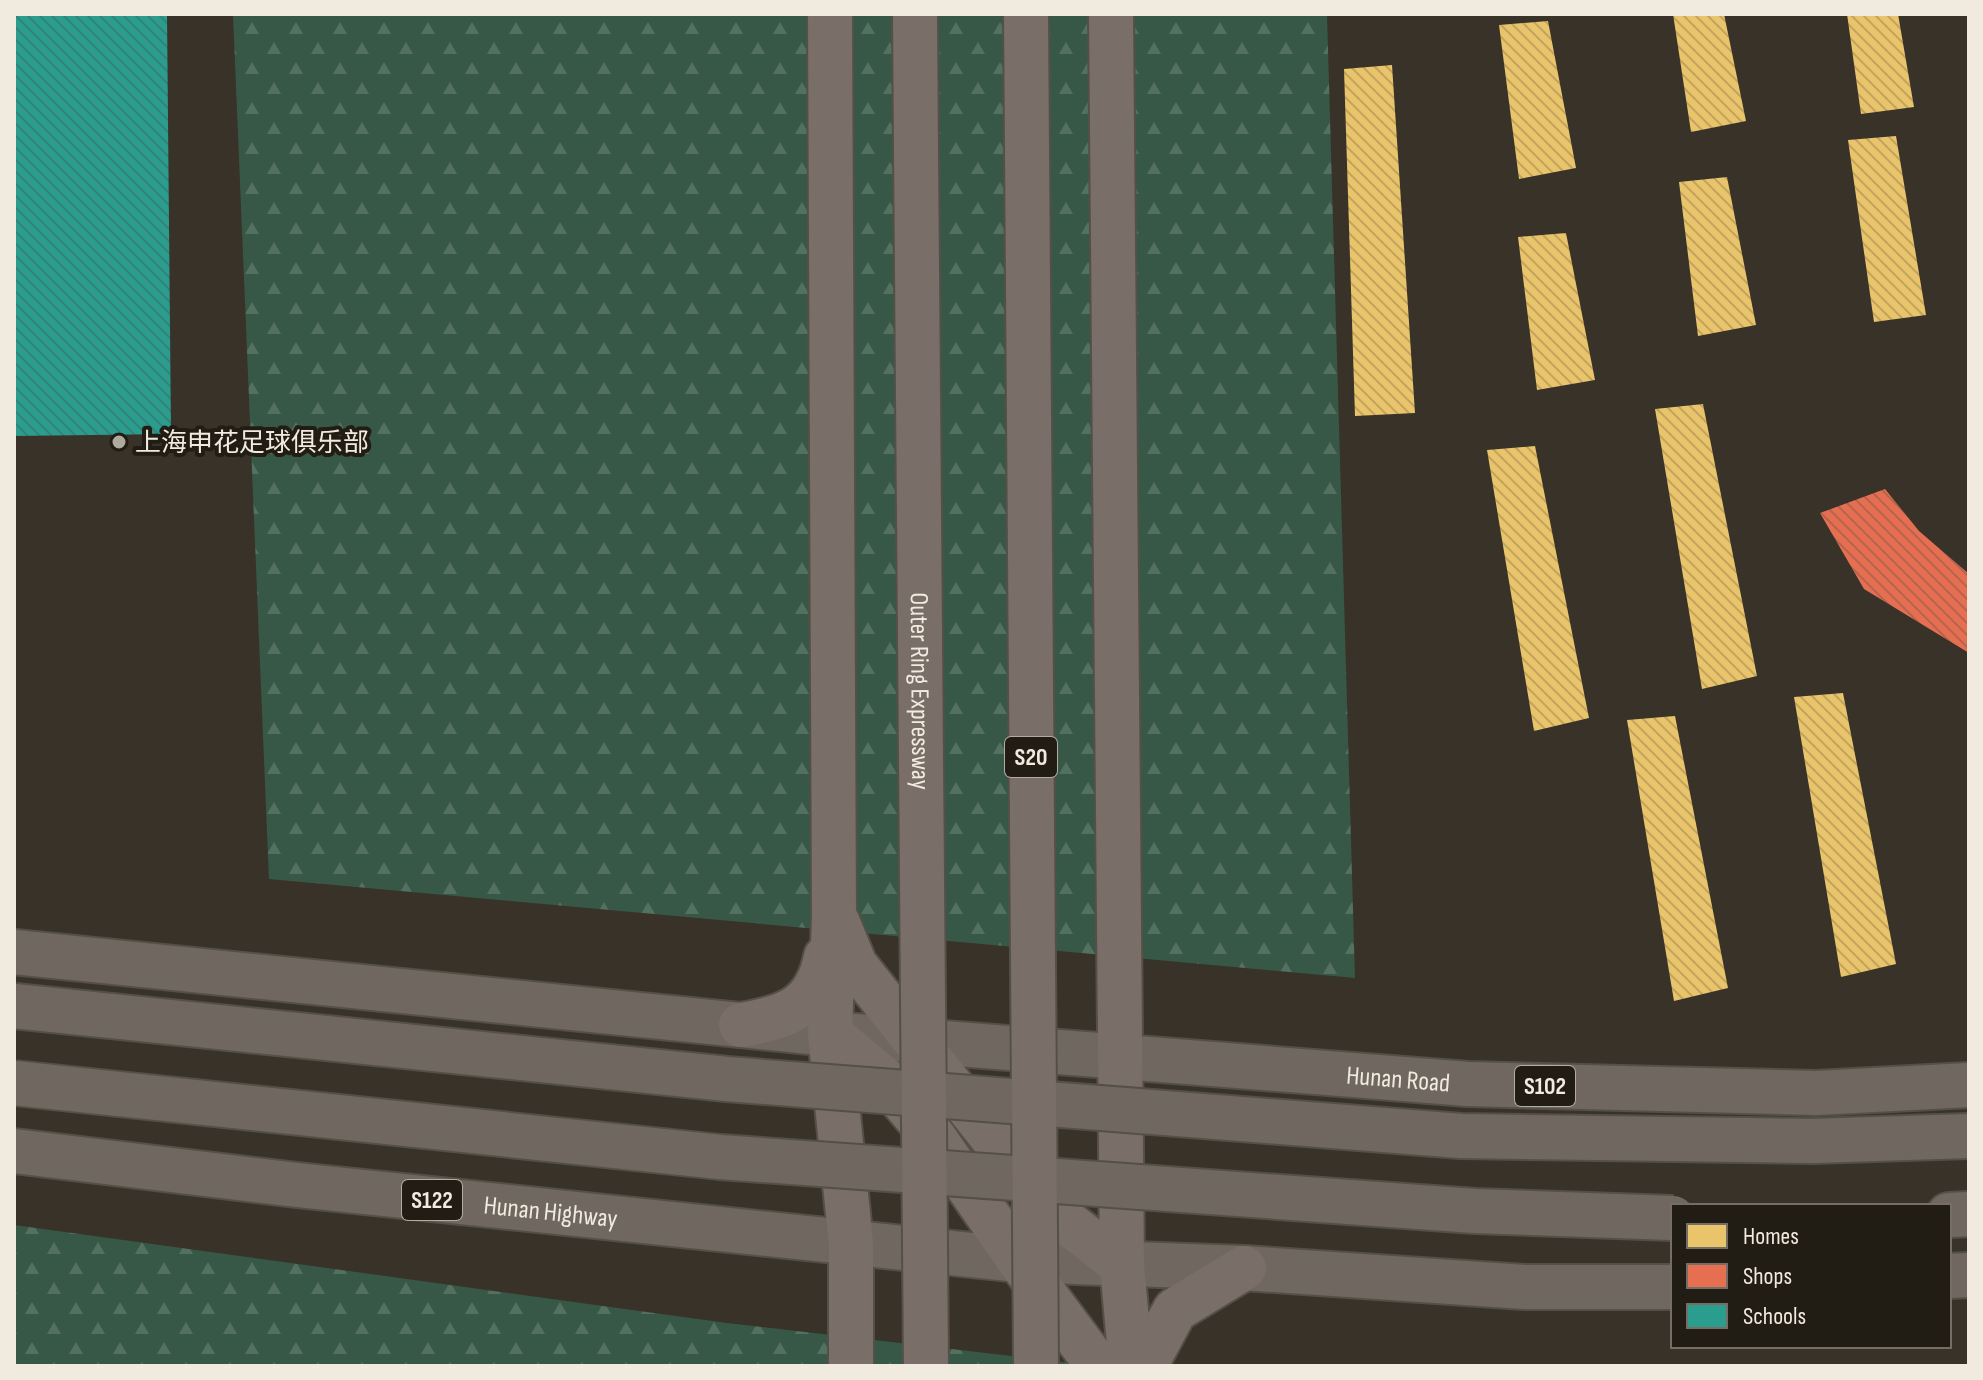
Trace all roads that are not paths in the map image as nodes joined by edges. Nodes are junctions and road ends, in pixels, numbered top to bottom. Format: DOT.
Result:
graph roads {
  1 [pos="830,14"];
  2 [pos="915,14"];
  3 [pos="1026,14"];
  4 [pos="1111,14"];
  5 [pos="834,915"];
  6 [pos="14,952"];
  7 [pos="14,1006"];
  8 [pos="741,1025"];
  9 [pos="830,1034"];
  10 [pos="915,1041"];
  11 [pos="1121,1055"];
  12 [pos="14,1083"];
  13 [pos="1969,1085"];
  14 [pos="1969,1136"];
  15 [pos="14,1151"];
  16 [pos="1671,1218"];
  17 [pos="851,1244"];
  18 [pos="1019,1260"];
  19 [pos="1122,1265"];
  20 [pos="1244,1268"];
  21 [pos="1671,1287"];
  22 [pos="851,1366"];
  23 [pos="926,1366"];
  24 [pos="1036,1366"];
  25 [pos="1098,1366"];
  26 [pos="1131,1366"];
  27 [pos="1145,1366"];
  1 -- 5 [label="highway"];
  2 -- 23 [label="highway, Outer Ring Expressway, bridge"];
  3 -- 24 [label="highway, S20, bridge"];
  4 -- 11 [label="highway"];
  5 -- 8 [label="highway"];
  5 -- 9 [label="highway"];
  5 -- 10 [label="highway"];
  6 -- 8 [label="main road"];
  7 -- 14 [label="main road, bridge"];
  8 -- 9 [label="main road"];
  9 -- 10 [label="main road, Hunan Road / S102"];
  9 -- 17 [label="highway"];
  9 -- 18 [label="highway"];
  10 -- 11 [label="main road, Hunan Road / S102"];
  10 -- 19 [label="highway"];
  11 -- 13 [label="main road, Hunan Road / S102"];
  11 -- 19 [label="highway"];
  12 -- 16 [label="main road, bridge"];
  15 -- 17 [label="main road, Hunan Highway / S122"];
  17 -- 18 [label="main road"];
  17 -- 22 [label="highway"];
  18 -- 19 [label="main road"];
  18 -- 25 [label="highway"];
  19 -- 20 [label="main road"];
  19 -- 26 [label="highway"];
  20 -- 21 [label="main road"];
  20 -- 27 [label="highway"];
}
